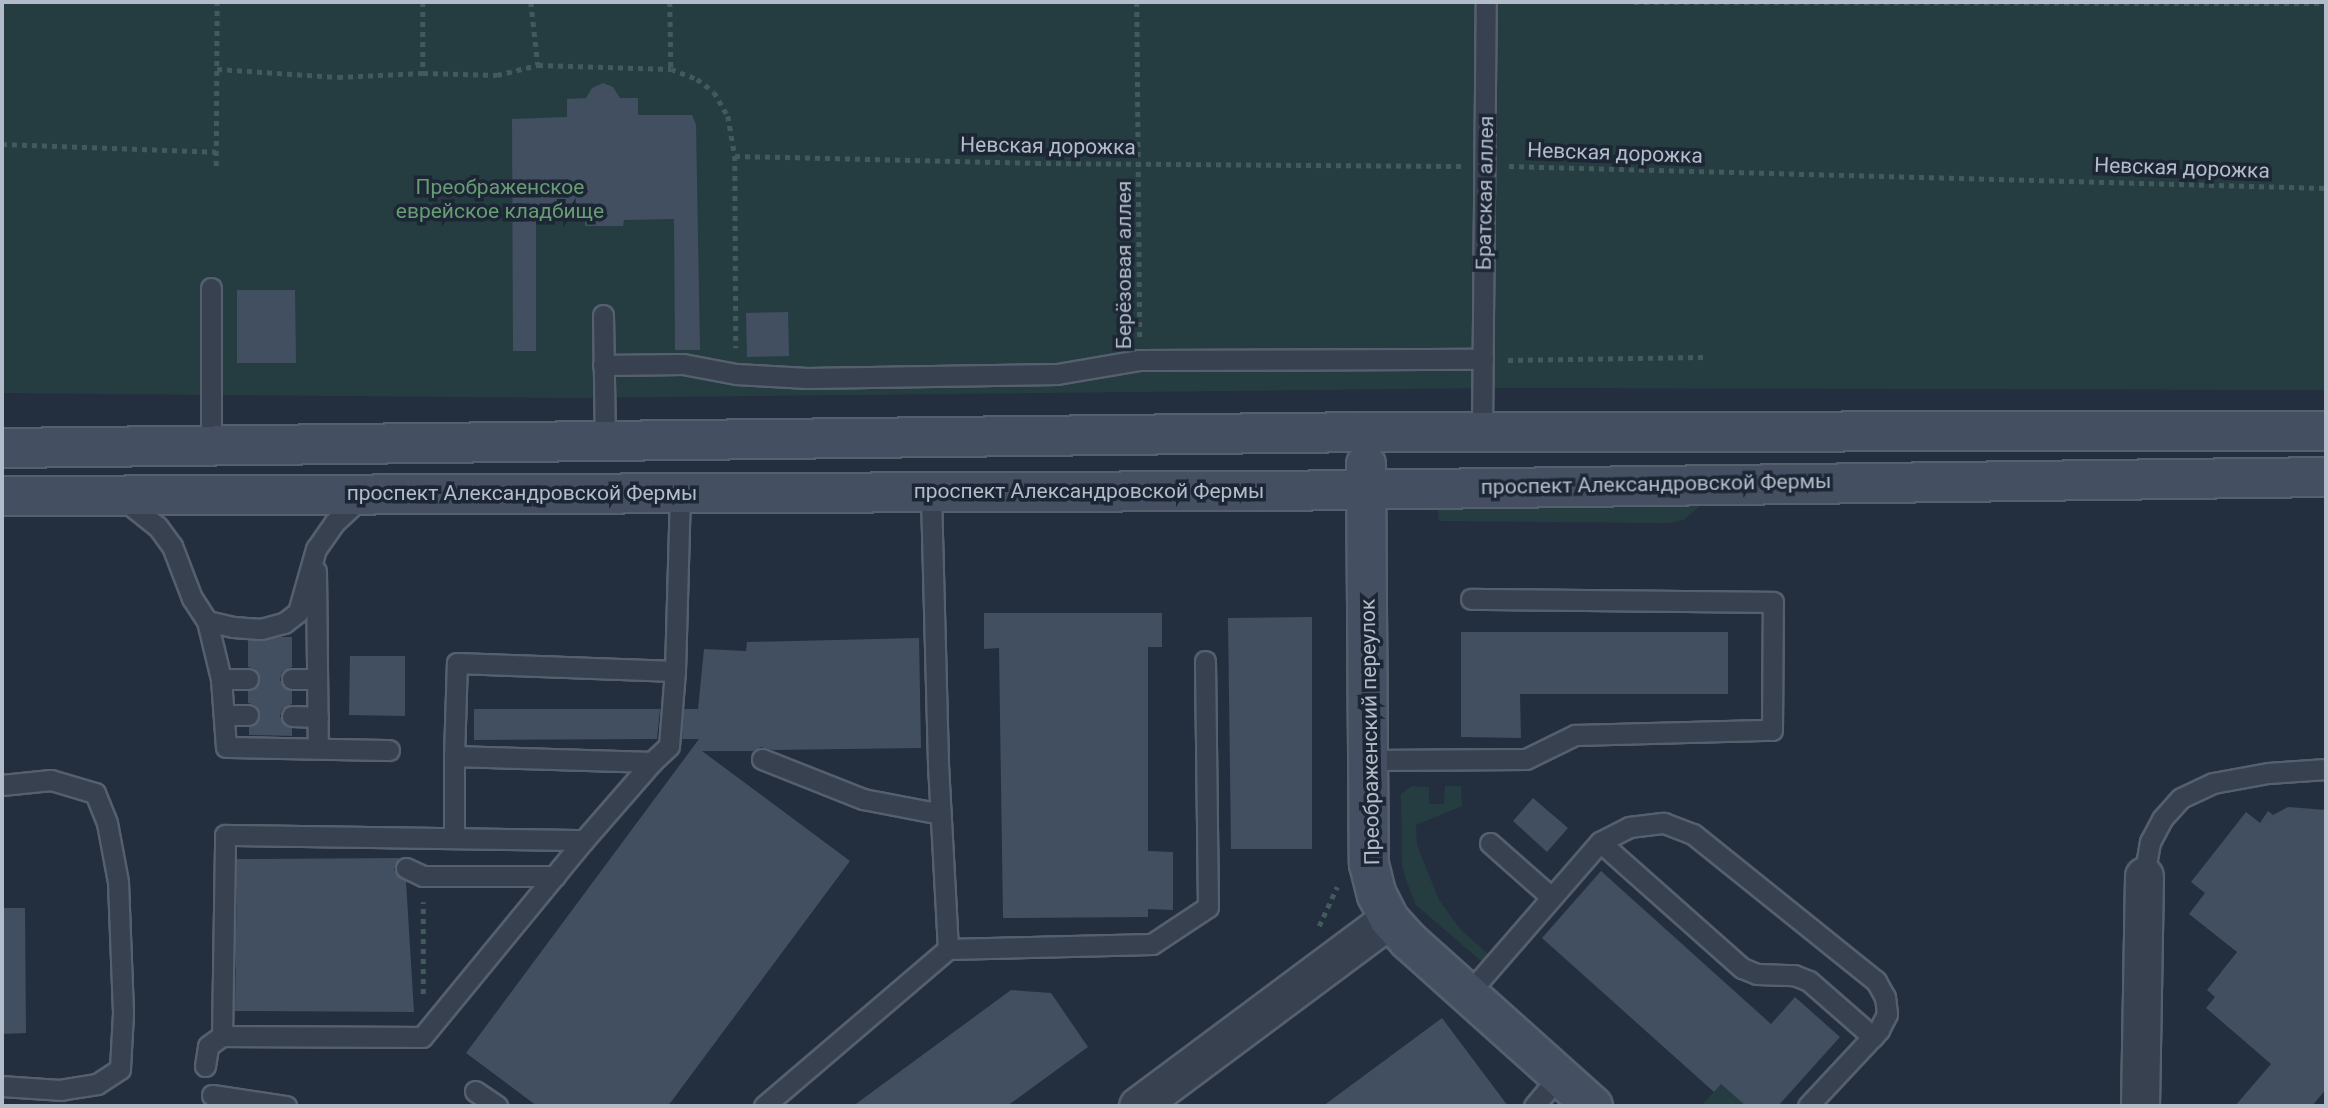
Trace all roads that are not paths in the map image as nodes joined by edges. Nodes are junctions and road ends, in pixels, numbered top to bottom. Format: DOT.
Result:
graph roads {
  1 [pos="1486,2"];
  2 [pos="211,288"];
  3 [pos="603,315"];
  4 [pos="1483,359"];
  5 [pos="603,365"];
  6 [pos="2326,431"];
  7 [pos="1366,432"];
  8 [pos="1482,432"];
  9 [pos="605,443"];
  10 [pos="211,446"];
  11 [pos="2,448"];
  12 [pos="2326,477"];
  13 [pos="1367,488"];
  14 [pos="931,491"];
  15 [pos="680,492"];
  16 [pos="377,494"];
  17 [pos="113,495"];
  18 [pos="2,496"];
  19 [pos="316,549"];
  20 [pos="1471,599"];
  21 [pos="206,621"];
  22 [pos="1205,661"];
  23 [pos="675,671"];
  24 [pos="221,679"];
  25 [pos="248,679"];
  26 [pos="292,679"];
  27 [pos="317,679"];
  28 [pos="224,715"];
  29 [pos="248,715"];
  30 [pos="292,716"];
  31 [pos="318,717"];
  32 [pos="318,748"];
  33 [pos="389,750"];
  34 [pos="454,756"];
  35 [pos="762,759"];
  36 [pos="1369,760"];
  37 [pos="652,762"];
  38 [pos="2326,769"];
  39 [pos="2,785"];
  40 [pos="941,814"];
  41 [pos="454,838"];
  42 [pos="584,840"];
  43 [pos="1600,842"];
  44 [pos="1490,843"];
  45 [pos="412,876"];
  46 [pos="555,876"];
  47 [pos="2144,876"];
  48 [pos="1552,897"];
  49 [pos="1389,919"];
  50 [pos="948,949"];
  51 [pos="1467,995"];
  52 [pos="222,1036"];
  53 [pos="1873,1037"];
  54 [pos="205,1066"];
  55 [pos="1559,1076"];
  56 [pos="2,1086"];
  57 [pos="475,1091"];
  58 [pos="212,1095"];
  59 [pos="286,1106"];
  60 [pos="497,1106"];
  61 [pos="764,1106"];
  62 [pos="1138,1106"];
  63 [pos="1534,1106"];
  64 [pos="1593,1106"];
  65 [pos="1808,1106"];
  66 [pos="2140,1106"];
  1 -- 4 [label="lane, Братская аллея"];
  2 -- 10 [label="lane"];
  3 -- 5 [label="lane"];
  4 -- 5 [label="lane"];
  4 -- 8 [label="lane, Братская аллея"];
  5 -- 9 [label="lane"];
  6 -- 8 [label="main road"];
  7 -- 8 [label="main road"];
  7 -- 9 [label="main road"];
  7 -- 13 [label="main road, Преображенский переулок"];
  9 -- 10 [label="main road"];
  10 -- 11 [label="main road"];
  12 -- 13 [label="main road, проспект Александровской Фермы"];
  13 -- 14 [label="main road, проспект Александровской Фермы"];
  13 -- 36 [label="main road, Преображенский переулок"];
  14 -- 15 [label="main road, проспект Александровской Фермы"];
  14 -- 40 [label="lane"];
  15 -- 16 [label="main road, проспект Александровской Фермы"];
  15 -- 23 [label="lane"];
  16 -- 17 [label="main road, проспект Александровской Фермы"];
  16 -- 19 [label="lane"];
  17 -- 18 [label="main road, проспект Александровской Фермы"];
  17 -- 21 [label="lane"];
  19 -- 21 [label="lane"];
  19 -- 27 [label="lane"];
  20 -- 36 [label="lane"];
  21 -- 24 [label="lane"];
  22 -- 50 [label="lane"];
  23 -- 34 [label="lane"];
  23 -- 37 [label="lane"];
  24 -- 25 [label="lane"];
  24 -- 28 [label="lane"];
  26 -- 27 [label="lane"];
  27 -- 31 [label="lane"];
  28 -- 29 [label="lane"];
  28 -- 32 [label="lane"];
  30 -- 31 [label="lane"];
  31 -- 32 [label="lane"];
  32 -- 33 [label="lane"];
  34 -- 37 [label="lane"];
  34 -- 41 [label="lane"];
  35 -- 40 [label="lane"];
  36 -- 49 [label="main road, Преображенский переулок"];
  37 -- 42 [label="lane"];
  38 -- 47 [label="lane"];
  39 -- 56 [label="lane"];
  40 -- 50 [label="lane"];
  41 -- 42 [label="lane"];
  41 -- 52 [label="lane"];
  42 -- 46 [label="lane"];
  43 -- 48 [label="lane"];
  43 -- 53 [label="lane"];
  43 -- 53 [label="lane"];
  44 -- 48 [label="lane"];
  45 -- 46 [label="lane"];
  46 -- 52 [label="lane"];
  47 -- 66 [label="street"];
  48 -- 51 [label="lane"];
  49 -- 51 [label="main road, Преображенский переулок"];
  49 -- 62 [label="street"];
  50 -- 61 [label="lane"];
  51 -- 55 [label="main road, Преображенский переулок"];
  52 -- 54 [label="lane"];
  53 -- 65 [label="lane"];
  55 -- 63 [label="lane"];
  55 -- 64 [label="main road, Преображенский переулок"];
  57 -- 60 [label="lane"];
  58 -- 59 [label="lane"];
}
